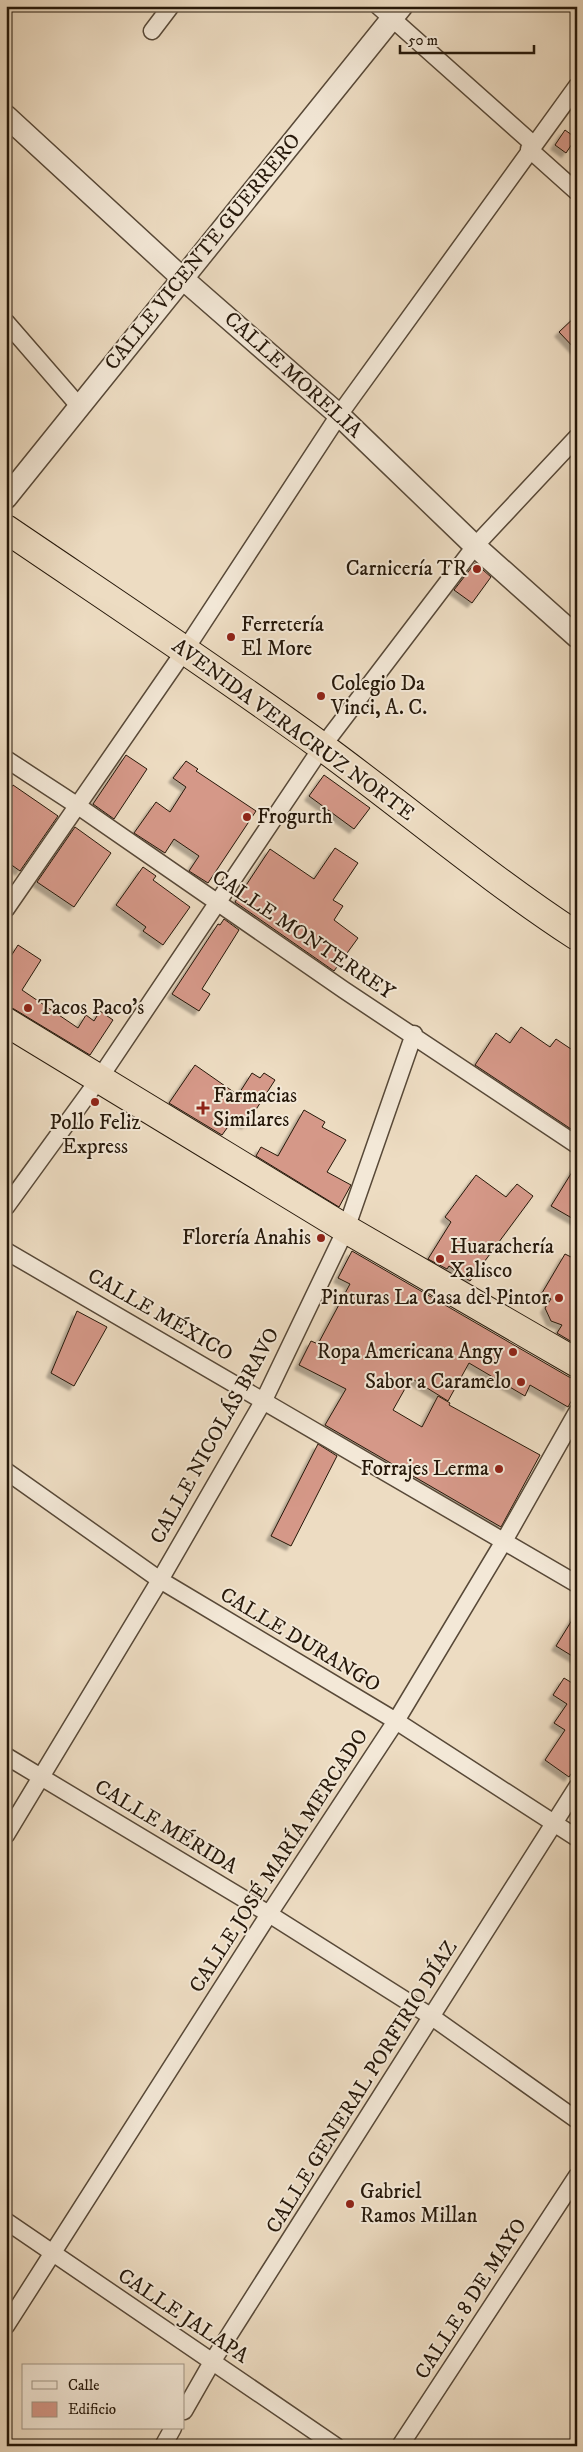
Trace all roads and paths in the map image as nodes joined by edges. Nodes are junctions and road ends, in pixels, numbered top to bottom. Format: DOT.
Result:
graph roads {
  1 [pos="171,6"];
  2 [pos="390,10"];
  3 [pos="152,31"];
  4 [pos="577,86"];
  5 [pos="6,116"];
  6 [pos="531,147"];
  7 [pos="577,192"];
  8 [pos="182,278"];
  9 [pos="6,322"];
  10 [pos="79,406"];
  11 [pos="339,415"];
  12 [pos="577,438"];
  13 [pos="6,498"];
  14 [pos="6,529"];
  15 [pos="475,546"];
  16 [pos="577,637"];
  17 [pos="185,650"];
  18 [pos="322,747"];
  19 [pos="6,759"];
  20 [pos="78,806"];
  21 [pos="216,902"];
  22 [pos="6,909"];
  23 [pos="577,936"];
  24 [pos="6,1022"];
  25 [pos="414,1034"];
  26 [pos="99,1079"];
  27 [pos="577,1145"];
  28 [pos="6,1207"];
  29 [pos="346,1229"];
  30 [pos="6,1251"];
  31 [pos="577,1363"];
  32 [pos="264,1400"];
  33 [pos="577,1412"];
  34 [pos="6,1472"];
  35 [pos="504,1541"];
  36 [pos="160,1580"];
  37 [pos="577,1584"];
  38 [pos="396,1721"];
  39 [pos="6,1756"];
  40 [pos="42,1777"];
  41 [pos="577,1787"];
  42 [pos="555,1823"];
  43 [pos="6,1835"];
  44 [pos="577,1838"];
  45 [pos="269,1914"];
  46 [pos="432,2017"];
  47 [pos="577,2120"];
  48 [pos="577,2176"];
  49 [pos="6,2222"];
  50 [pos="52,2253"];
  51 [pos="6,2326"];
  52 [pos="212,2362"];
  53 [pos="185,2409"];
  54 [pos="173,2430"];
  55 [pos="163,2446"];
  56 [pos="336,2446"];
  57 [pos="400,2446"];
  1 -- 3 [label="street"];
  2 -- 6 [label="street"];
  2 -- 8 [label="street, CALLE VICENTE GUERRERO"];
  4 -- 6 [label="street"];
  5 -- 8 [label="street, CALLE MORELIA"];
  6 -- 7 [label="street"];
  6 -- 11 [label="street"];
  8 -- 10 [label="street, CALLE VICENTE GUERRERO"];
  8 -- 11 [label="street, CALLE MORELIA"];
  9 -- 10 [label="street"];
  10 -- 13 [label="street, CALLE VICENTE GUERRERO"];
  11 -- 15 [label="street, CALLE MORELIA"];
  11 -- 17 [label="street"];
  12 -- 15 [label="street"];
  14 -- 17 [label="highway, AVENIDA VERACRUZ NORTE"];
  15 -- 16 [label="street, CALLE MORELIA"];
  15 -- 18 [label="street"];
  17 -- 18 [label="highway, AVENIDA VERACRUZ NORTE"];
  17 -- 20 [label="street"];
  18 -- 21 [label="street"];
  18 -- 23 [label="highway, AVENIDA VERACRUZ NORTE"];
  19 -- 20 [label="street, CALLE MONTERREY"];
  20 -- 21 [label="street, CALLE MONTERREY"];
  20 -- 22 [label="street"];
  21 -- 25 [label="street, CALLE MONTERREY"];
  21 -- 26 [label="street"];
  24 -- 26 [label="highway"];
  25 -- 27 [label="street, CALLE MONTERREY"];
  25 -- 29 [label="street, CALLE NICOLÁS BRAVO"];
  26 -- 28 [label="street"];
  26 -- 29 [label="highway"];
  29 -- 31 [label="highway"];
  29 -- 32 [label="street, CALLE NICOLÁS BRAVO"];
  30 -- 32 [label="street, CALLE MÉXICO"];
  32 -- 35 [label="street, CALLE MÉXICO"];
  32 -- 36 [label="street, CALLE NICOLÁS BRAVO"];
  33 -- 35 [label="street, CALLE JOSÉ MARÍA MERCADO"];
  34 -- 36 [label="street, CALLE DURANGO"];
  35 -- 37 [label="street, CALLE MÉXICO"];
  35 -- 38 [label="street, CALLE JOSÉ MARÍA MERCADO"];
  36 -- 38 [label="street, CALLE DURANGO"];
  36 -- 40 [label="street, CALLE NICOLÁS BRAVO"];
  38 -- 42 [label="street, CALLE DURANGO"];
  38 -- 45 [label="street, CALLE JOSÉ MARÍA MERCADO"];
  39 -- 40 [label="street, CALLE MÉRIDA"];
  40 -- 43 [label="street, CALLE NICOLÁS BRAVO"];
  40 -- 45 [label="street, CALLE MÉRIDA"];
  41 -- 42 [label="street, CALLE GENERAL PORFIRIO DÍAZ"];
  42 -- 44 [label="street, CALLE DURANGO"];
  42 -- 46 [label="street, CALLE GENERAL PORFIRIO DÍAZ"];
  45 -- 46 [label="street, CALLE MÉRIDA"];
  45 -- 50 [label="street, CALLE JOSÉ MARÍA MERCADO"];
  46 -- 47 [label="street, CALLE MÉRIDA"];
  46 -- 52 [label="street, CALLE GENERAL PORFIRIO DÍAZ"];
  48 -- 57 [label="street, CALLE 8 DE MAYO"];
  49 -- 50 [label="street, CALLE JALAPA"];
  50 -- 51 [label="street, CALLE JOSÉ MARÍA MERCADO"];
  50 -- 52 [label="street, CALLE JALAPA"];
  52 -- 53 [label="street, CALLE GENERAL PORFIRIO DÍAZ"];
  52 -- 56 [label="street, CALLE JALAPA"];
  54 -- 55 [label="street"];
}
